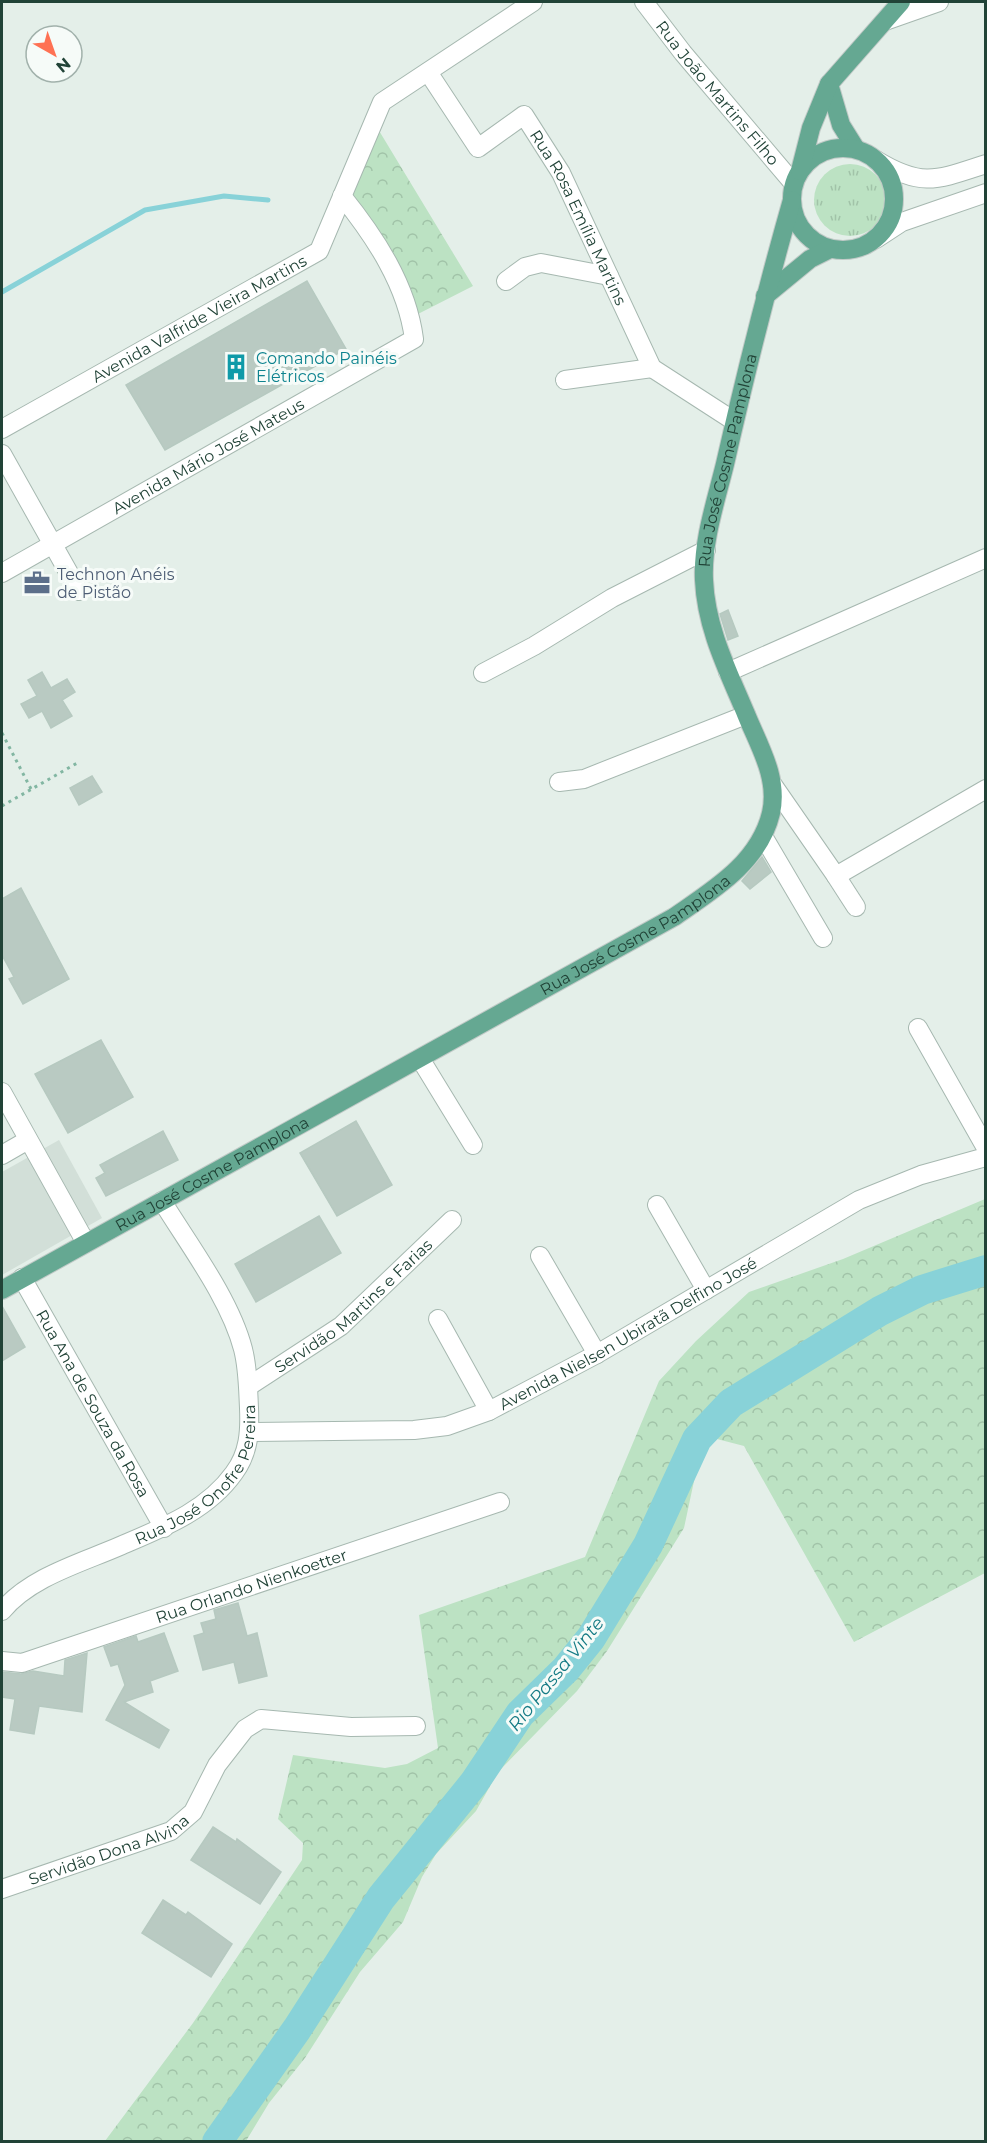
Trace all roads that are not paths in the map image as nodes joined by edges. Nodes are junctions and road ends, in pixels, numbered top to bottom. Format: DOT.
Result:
graph roads {
  1 [pos="533,2"];
  2 [pos="644,2"];
  3 [pos="901,2"];
  4 [pos="924,4"];
  5 [pos="885,21"];
  6 [pos="428,72"];
  7 [pos="829,84"];
  8 [pos="856,149"];
  9 [pos="876,160"];
  10 [pos="986,164"];
  11 [pos="795,185"];
  12 [pos="986,193"];
  13 [pos="342,196"];
  14 [pos="876,239"];
  15 [pos="830,249"];
  16 [pos="609,276"];
  17 [pos="506,281"];
  18 [pos="765,296"];
  19 [pos="652,368"];
  20 [pos="565,380"];
  21 [pos="734,421"];
  22 [pos="2,429"];
  23 [pos="2,454"];
  24 [pos="52,544"];
  25 [pos="706,550"];
  26 [pos="986,558"];
  27 [pos="2,573"];
  28 [pos="79,591"];
  29 [pos="728,672"];
  30 [pos="483,673"];
  31 [pos="746,715"];
  32 [pos="559,782"];
  33 [pos="773,785"];
  34 [pos="986,789"];
  35 [pos="763,836"];
  36 [pos="836,876"];
  37 [pos="856,907"];
  38 [pos="824,938"];
  39 [pos="918,1028"];
  40 [pos="421,1060"];
  41 [pos="2,1092"];
  42 [pos="28,1140"];
  43 [pos="472,1145"];
  44 [pos="986,1148"];
  45 [pos="2,1155"];
  46 [pos="986,1157"];
  47 [pos="162,1201"];
  48 [pos="657,1205"];
  49 [pos="452,1220"];
  50 [pos="86,1243"];
  51 [pos="540,1256"];
  52 [pos="22,1278"];
  53 [pos="2,1290"];
  54 [pos="706,1290"];
  55 [pos="438,1319"];
  56 [pos="597,1353"];
  57 [pos="249,1386"];
  58 [pos="489,1411"];
  59 [pos="250,1432"];
  60 [pos="500,1502"];
  61 [pos="164,1528"];
  62 [pos="4,1600"];
  63 [pos="2,1661"];
  64 [pos="416,1726"];
  65 [pos="2,1889"];
  1 -- 6 [label="street"];
  2 -- 11 [label="street, Rua João Martins Filho"];
  3 -- 5 [label="main road, Rua José Cosme Pamplona"];
  4 -- 5 [label="street"];
  5 -- 7 [label="main road, Rua José Cosme Pamplona"];
  6 -- 13 [label="street, Avenida Valfride Vieira Martins"];
  6 -- 16 [label="street, Rua Rosa Emília Martins"];
  7 -- 8 [label="main road"];
  7 -- 11 [label="main road, Rua José Cosme Pamplona"];
  8 -- 9 [label="main road"];
  8 -- 11 [label="main road"];
  9 -- 10 [label="street"];
  9 -- 14 [label="main road"];
  11 -- 15 [label="main road"];
  11 -- 18 [label="main road, Rua José Cosme Pamplona"];
  12 -- 14 [label="street"];
  13 -- 22 [label="street, Avenida Valfride Vieira Martins"];
  13 -- 24 [label="street, Avenida Mário José Mateus"];
  14 -- 15 [label="main road"];
  15 -- 18 [label="main road"];
  16 -- 17 [label="street"];
  16 -- 19 [label="street, Rua Rosa Emília Martins"];
  18 -- 21 [label="main road, Rua José Cosme Pamplona"];
  19 -- 20 [label="street"];
  19 -- 21 [label="street"];
  21 -- 25 [label="main road, Rua José Cosme Pamplona"];
  23 -- 24 [label="street"];
  24 -- 27 [label="street, Avenida Mário José Mateus"];
  24 -- 28 [label="street"];
  25 -- 29 [label="main road, Rua José Cosme Pamplona"];
  25 -- 30 [label="street"];
  26 -- 29 [label="street"];
  29 -- 31 [label="main road, Rua José Cosme Pamplona"];
  31 -- 32 [label="street"];
  31 -- 33 [label="main road, Rua José Cosme Pamplona"];
  33 -- 35 [label="main road, Rua José Cosme Pamplona"];
  33 -- 36 [label="street"];
  34 -- 36 [label="street"];
  35 -- 38 [label="street"];
  35 -- 40 [label="main road, Rua José Cosme Pamplona"];
  36 -- 37 [label="street"];
  39 -- 44 [label="street"];
  40 -- 43 [label="street"];
  40 -- 47 [label="main road, Rua José Cosme Pamplona"];
  41 -- 42 [label="street"];
  42 -- 45 [label="street"];
  42 -- 50 [label="street"];
  46 -- 54 [label="street, Avenida Nielsen Ubiratã Delfino José"];
  47 -- 50 [label="main road, Rua José Cosme Pamplona"];
  47 -- 57 [label="street, Rua José Onofre Pereira"];
  48 -- 54 [label="street"];
  49 -- 57 [label="street, Servidão Martins e Farias"];
  50 -- 52 [label="main road, Rua José Cosme Pamplona"];
  51 -- 56 [label="street"];
  52 -- 53 [label="main road, Rua José Cosme Pamplona"];
  52 -- 61 [label="street, Rua Ana de Souza da Rosa"];
  54 -- 56 [label="street, Avenida Nielsen Ubiratã Delfino José"];
  55 -- 58 [label="street"];
  56 -- 58 [label="street, Avenida Nielsen Ubiratã Delfino José"];
  57 -- 59 [label="street, Rua José Onofre Pereira"];
  58 -- 59 [label="street, Avenida Nielsen Ubiratã Delfino José"];
  59 -- 61 [label="street, Rua José Onofre Pereira"];
  60 -- 63 [label="street, Rua Orlando Nienkoetter"];
  61 -- 62 [label="street, Rua José Onofre Pereira"];
  64 -- 65 [label="street, Servidão Dona Alvina"];
}
